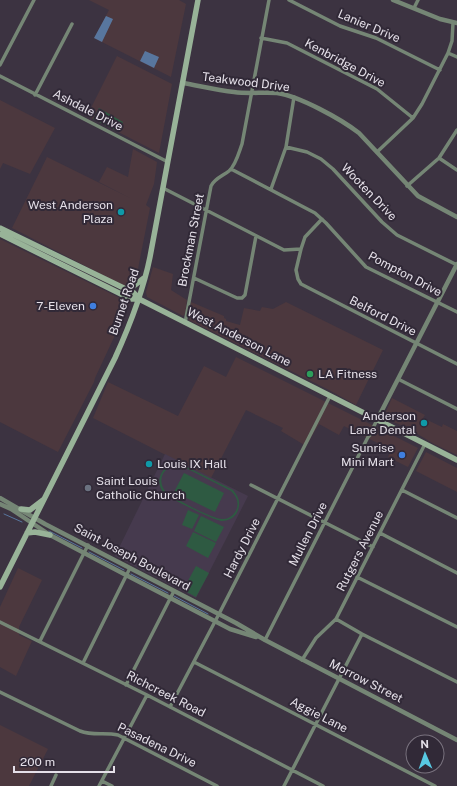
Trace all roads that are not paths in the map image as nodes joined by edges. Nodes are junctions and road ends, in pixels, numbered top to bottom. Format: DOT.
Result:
graph roads {
  1 [pos="34,0"];
  2 [pos="198,0"];
  3 [pos="269,0"];
  4 [pos="289,0"];
  5 [pos="393,0"];
  6 [pos="418,0"];
  7 [pos="414,8"];
  8 [pos="455,23"];
  9 [pos="72,24"];
  10 [pos="262,38"];
  11 [pos="448,53"];
  12 [pos="457,57"];
  13 [pos="0,65"];
  14 [pos="440,70"];
  15 [pos="0,76"];
  16 [pos="183,83"];
  17 [pos="251,93"];
  18 [pos="35,95"];
  19 [pos="294,98"];
  20 [pos="413,118"];
  21 [pos="457,130"];
  22 [pos="286,147"];
  23 [pos="377,152"];
  24 [pos="439,158"];
  25 [pos="168,162"];
  26 [pos="231,169"];
  27 [pos="457,170"];
  28 [pos="407,186"];
  29 [pos="163,188"];
  30 [pos="271,189"];
  31 [pos="207,210"];
  32 [pos="457,217"];
  33 [pos="322,219"];
  34 [pos="0,228"];
  35 [pos="0,234"];
  36 [pos="256,236"];
  37 [pos="301,249"];
  38 [pos="62,262"];
  39 [pos="457,264"];
  40 [pos="144,278"];
  41 [pos="194,278"];
  42 [pos="125,289"];
  43 [pos="139,299"];
  44 [pos="438,303"];
  45 [pos="457,312"];
  46 [pos="185,323"];
  47 [pos="416,343"];
  48 [pos="457,364"];
  49 [pos="398,379"];
  50 [pos="330,396"];
  51 [pos="457,409"];
  52 [pos="377,420"];
  53 [pos="425,444"];
  54 [pos="457,460"];
  55 [pos="251,485"];
  56 [pos="402,490"];
  57 [pos="0,498"];
  58 [pos="45,498"];
  59 [pos="278,498"];
  60 [pos="0,504"];
  61 [pos="21,509"];
  62 [pos="457,518"];
  63 [pos="34,520"];
  64 [pos="325,523"];
  65 [pos="27,533"];
  66 [pos="380,533"];
  67 [pos="50,535"];
  68 [pos="88,545"];
  69 [pos="372,547"];
  70 [pos="84,553"];
  71 [pos="130,568"];
  72 [pos="457,573"];
  73 [pos="126,575"];
  74 [pos="358,577"];
  75 [pos="0,587"];
  76 [pos="174,591"];
  77 [pos="170,598"];
  78 [pos="219,614"];
  79 [pos="336,619"];
  80 [pos="0,622"];
  81 [pos="215,622"];
  82 [pos="457,627"];
  83 [pos="362,634"];
  84 [pos="265,640"];
  85 [pos="40,641"];
  86 [pos="302,660"];
  87 [pos="194,662"];
  88 [pos="83,663"];
  89 [pos="339,679"];
  90 [pos="457,682"];
  91 [pos="126,685"];
  92 [pos="0,692"];
  93 [pos="147,695"];
  94 [pos="170,707"];
  95 [pos="316,724"];
  96 [pos="124,738"];
  97 [pos="457,740"];
  98 [pos="292,770"];
  99 [pos="56,775"];
  100 [pos="102,781"];
  101 [pos="51,786"];
  102 [pos="99,786"];
  103 [pos="112,786"];
  104 [pos="217,786"];
  105 [pos="284,786"];
  106 [pos="323,786"];
  107 [pos="434,786"];
  1 -- 13 [label="street"];
  2 -- 16 [label="main road, Burnet Road"];
  3 -- 10 [label="street"];
  4 -- 14 [label="street, Lanier Drive"];
  5 -- 7 [label="street"];
  6 -- 7 [label="street"];
  7 -- 8 [label="street"];
  8 -- 11 [label="street"];
  9 -- 18 [label="street"];
  10 -- 17 [label="street"];
  10 -- 20 [label="street, Kenbridge Drive"];
  11 -- 12 [label="street"];
  11 -- 14 [label="street"];
  14 -- 20 [label="street"];
  15 -- 18 [label="street, Ashdale Drive"];
  16 -- 17 [label="street, Teakwood Drive"];
  16 -- 25 [label="main road, Burnet Road"];
  17 -- 19 [label="street, Teakwood Drive"];
  17 -- 26 [label="street"];
  18 -- 25 [label="street, Ashdale Drive"];
  19 -- 22 [label="street"];
  19 -- 23 [label="street, Teakwood Drive"];
  20 -- 23 [label="street"];
  21 -- 24 [label="street"];
  22 -- 30 [label="street"];
  22 -- 39 [label="street, Wooten Drive"];
  23 -- 28 [label="street, Teakwood Drive"];
  24 -- 27 [label="street"];
  24 -- 28 [label="street"];
  25 -- 29 [label="main road, Burnet Road"];
  26 -- 30 [label="street, Pompton Drive"];
  26 -- 31 [label="street, Brockman Street"];
  28 -- 32 [label="street, Teakwood Drive"];
  29 -- 31 [label="street"];
  29 -- 40 [label="main road, Burnet Road"];
  30 -- 33 [label="street, Pompton Drive"];
  31 -- 36 [label="street"];
  31 -- 41 [label="street, Brockman Street"];
  33 -- 37 [label="street"];
  33 -- 44 [label="street, Pompton Drive"];
  34 -- 38 [label="main road, West Anderson Lane"];
  35 -- 38 [label="main road, West Anderson Lane"];
  36 -- 37 [label="street"];
  36 -- 41 [label="street"];
  37 -- 47 [label="street, Belford Drive"];
  38 -- 42 [label="main road, West Anderson Lane"];
  38 -- 43 [label="main road, West Anderson Lane"];
  39 -- 44 [label="street, Mullen Drive"];
  40 -- 42 [label="main road"];
  40 -- 43 [label="main road, Burnet Road"];
  41 -- 46 [label="street, Brockman Street"];
  42 -- 43 [label="main road, West Anderson Lane"];
  43 -- 46 [label="main road, West Anderson Lane"];
  43 -- 58 [label="main road, Burnet Road"];
  44 -- 45 [label="street, Pompton Drive"];
  44 -- 47 [label="street, Mullen Drive"];
  46 -- 50 [label="main road, West Anderson Lane"];
  47 -- 48 [label="street, Belford Drive"];
  47 -- 49 [label="street, Mullen Drive"];
  49 -- 51 [label="street"];
  49 -- 52 [label="street, Mullen Drive"];
  50 -- 52 [label="main road, West Anderson Lane"];
  50 -- 59 [label="street, Hardy Drive"];
  52 -- 53 [label="main road, West Anderson Lane"];
  52 -- 64 [label="street, Mullen Drive"];
  53 -- 54 [label="main road, West Anderson Lane"];
  53 -- 56 [label="street, Rutgers Avenue"];
  55 -- 59 [label="street"];
  56 -- 62 [label="street"];
  56 -- 66 [label="street, Rutgers Avenue"];
  57 -- 61 [label="street"];
  58 -- 61 [label="main road"];
  58 -- 63 [label="main road, Burnet Road"];
  59 -- 64 [label="street"];
  59 -- 78 [label="street, Hardy Drive"];
  60 -- 63 [label="street"];
  61 -- 63 [label="street"];
  63 -- 65 [label="main road, Burnet Road"];
  63 -- 67 [label="street, Saint Joseph Boulevard"];
  63 -- 68 [label="street, Saint Joseph Boulevard"];
  64 -- 69 [label="street"];
  64 -- 84 [label="street, Mullen Drive"];
  65 -- 67 [label="main road"];
  65 -- 75 [label="main road, Burnet Road"];
  66 -- 69 [label="street, Rutgers Avenue"];
  66 -- 72 [label="street"];
  67 -- 70 [label="street, Saint Joseph Boulevard"];
  68 -- 70 [label="street"];
  68 -- 71 [label="street, Saint Joseph Boulevard"];
  69 -- 74 [label="street, Rutgers Avenue"];
  70 -- 73 [label="street, Saint Joseph Boulevard"];
  70 -- 85 [label="street"];
  71 -- 73 [label="street"];
  71 -- 76 [label="street, Saint Joseph Boulevard"];
  73 -- 77 [label="street, Saint Joseph Boulevard"];
  73 -- 88 [label="street"];
  74 -- 79 [label="street, Rutgers Avenue"];
  74 -- 82 [label="street"];
  76 -- 77 [label="street"];
  76 -- 78 [label="street, Saint Joseph Boulevard"];
  77 -- 81 [label="street, Saint Joseph Boulevard"];
  77 -- 91 [label="street"];
  78 -- 81 [label="street, Hardy Drive"];
  78 -- 84 [label="street, Morrow Street"];
  79 -- 83 [label="street"];
  79 -- 86 [label="street, Rutgers Avenue"];
  80 -- 85 [label="street, Richcreek Road"];
  81 -- 84 [label="street, Morrow Street"];
  81 -- 87 [label="street, Hardy Drive"];
  83 -- 89 [label="street"];
  83 -- 90 [label="street"];
  84 -- 86 [label="street, Morrow Street"];
  85 -- 88 [label="street, Richcreek Road"];
  86 -- 89 [label="street, Morrow Street"];
  87 -- 94 [label="street, Hardy Drive"];
  87 -- 95 [label="street, Aggie Lane"];
  88 -- 91 [label="street, Richcreek Road"];
  89 -- 95 [label="street"];
  89 -- 97 [label="street, Morrow Street"];
  91 -- 93 [label="street, Richcreek Road"];
  92 -- 96 [label="street, Pasadena Drive"];
  93 -- 94 [label="street, Richcreek Road"];
  93 -- 96 [label="street"];
  94 -- 98 [label="street, Richcreek Road"];
  95 -- 98 [label="street"];
  95 -- 107 [label="street, Aggie Lane"];
  96 -- 100 [label="street"];
  96 -- 104 [label="street, Pasadena Drive"];
  98 -- 105 [label="street"];
  98 -- 106 [label="street, Richcreek Road"];
  99 -- 101 [label="street"];
  100 -- 102 [label="street"];
  100 -- 103 [label="street"];
}
